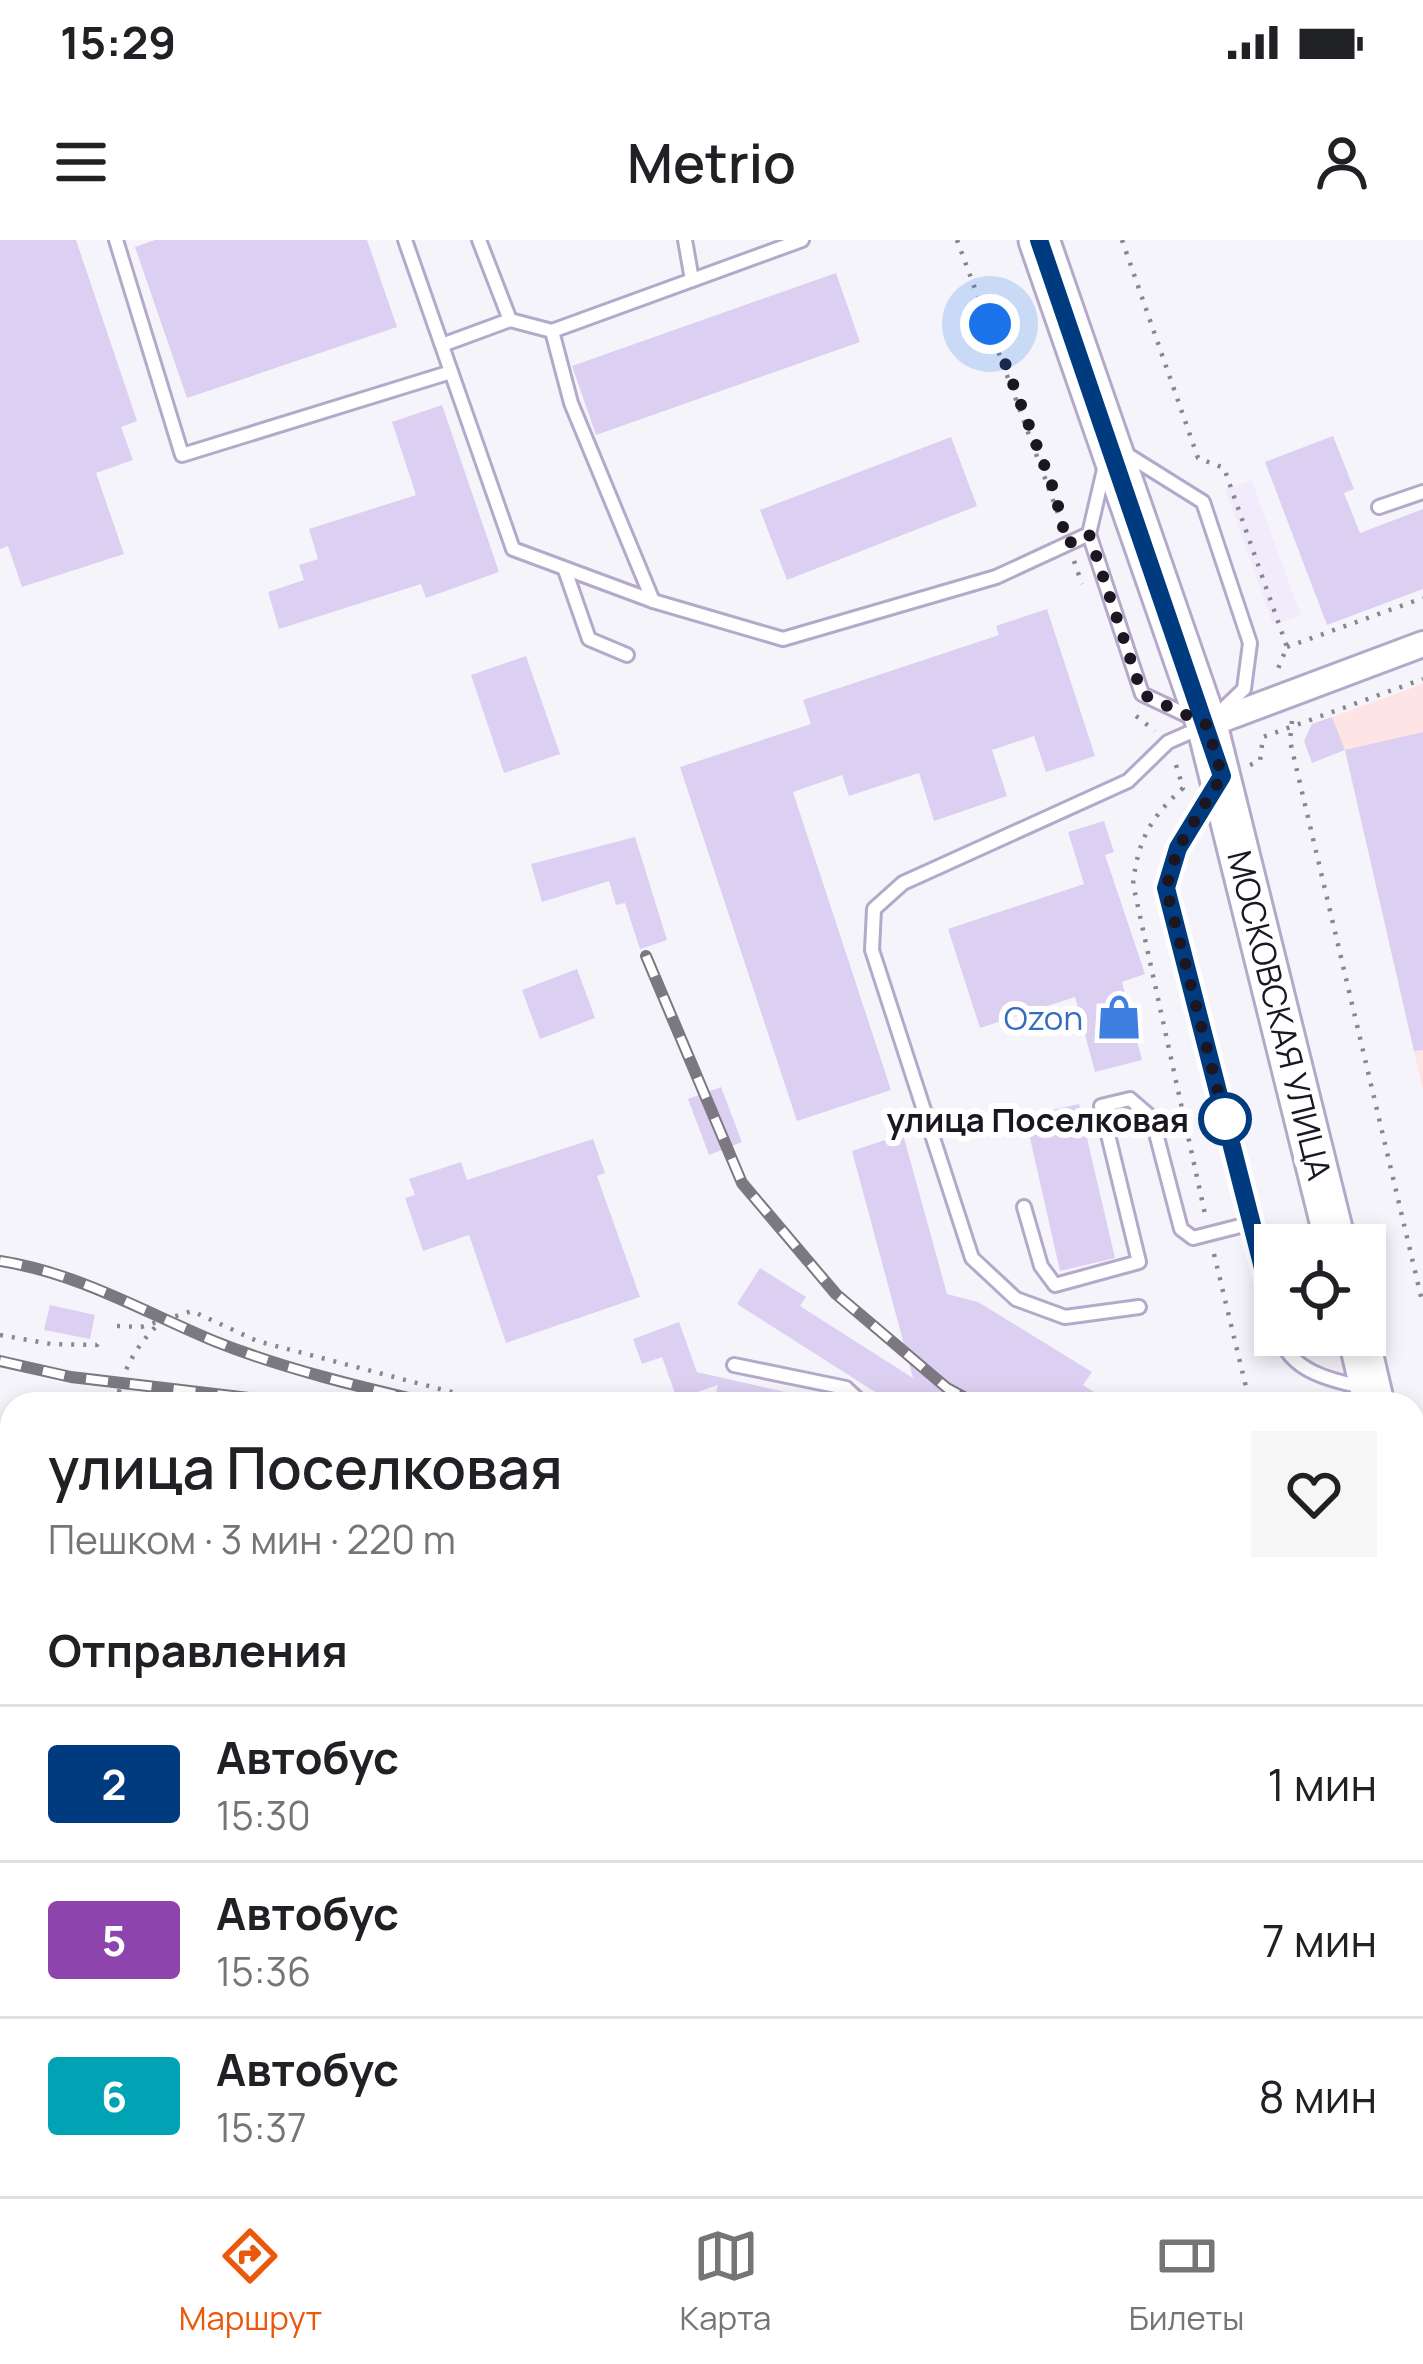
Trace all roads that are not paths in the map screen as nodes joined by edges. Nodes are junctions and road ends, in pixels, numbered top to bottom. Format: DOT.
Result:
graph roads {
  1 [pos="116,240"];
  2 [pos="405,240"];
  3 [pos="478,240"];
  4 [pos="685,240"];
  5 [pos="802,240"];
  6 [pos="1039,240"];
  7 [pos="692,280"];
  8 [pos="510,320"];
  9 [pos="552,332"];
  10 [pos="442,345"];
  11 [pos="451,372"];
  12 [pos="1110,444"];
  13 [pos="1423,492"];
  14 [pos="1379,507"];
  15 [pos="1089,534"];
  16 [pos="565,570"];
  17 [pos="653,601"];
  18 [pos="1423,644"];
  19 [pos="627,655"];
  20 [pos="1207,725"];
  21 [pos="1222,776"];
  22 [pos="1024,1207"];
  23 [pos="1252,1223"];
  24 [pos="1331,1224"];
  25 [pos="1254,1231"];
  26 [pos="1139,1307"];
  27 [pos="1294,1356"];
  28 [pos="1363,1356"];
  29 [pos="734,1366"];
  30 [pos="850,1392"];
  31 [pos="1361,1392"];
  32 [pos="1372,1392"];
  1 -- 11 [label="lane"];
  2 -- 10 [label="lane"];
  3 -- 8 [label="lane"];
  4 -- 7 [label="lane"];
  5 -- 7 [label="lane"];
  6 -- 12 [label="main road, МОСКОВСКАЯ УЛИЦА"];
  7 -- 9 [label="lane"];
  8 -- 9 [label="lane"];
  8 -- 10 [label="lane"];
  9 -- 17 [label="lane"];
  10 -- 11 [label="lane"];
  11 -- 16 [label="lane"];
  12 -- 15 [label="lane"];
  12 -- 20 [label="main road, МОСКОВСКАЯ УЛИЦА"];
  12 -- 20 [label="lane"];
  13 -- 14 [label="lane"];
  15 -- 17 [label="lane"];
  15 -- 20 [label="lane"];
  16 -- 17 [label="lane"];
  16 -- 19 [label="lane"];
  18 -- 20 [label="street"];
  20 -- 21 [label="main road, МОСКОВСКАЯ УЛИЦА"];
  20 -- 26 [label="lane"];
  21 -- 23 [label="lane"];
  21 -- 24 [label="main road, МОСКОВСКАЯ УЛИЦА"];
  22 -- 23 [label="lane"];
  23 -- 25 [label="lane"];
  27 -- 31 [label="lane"];
  28 -- 32 [label="main road"];
  29 -- 30 [label="lane"];
}
